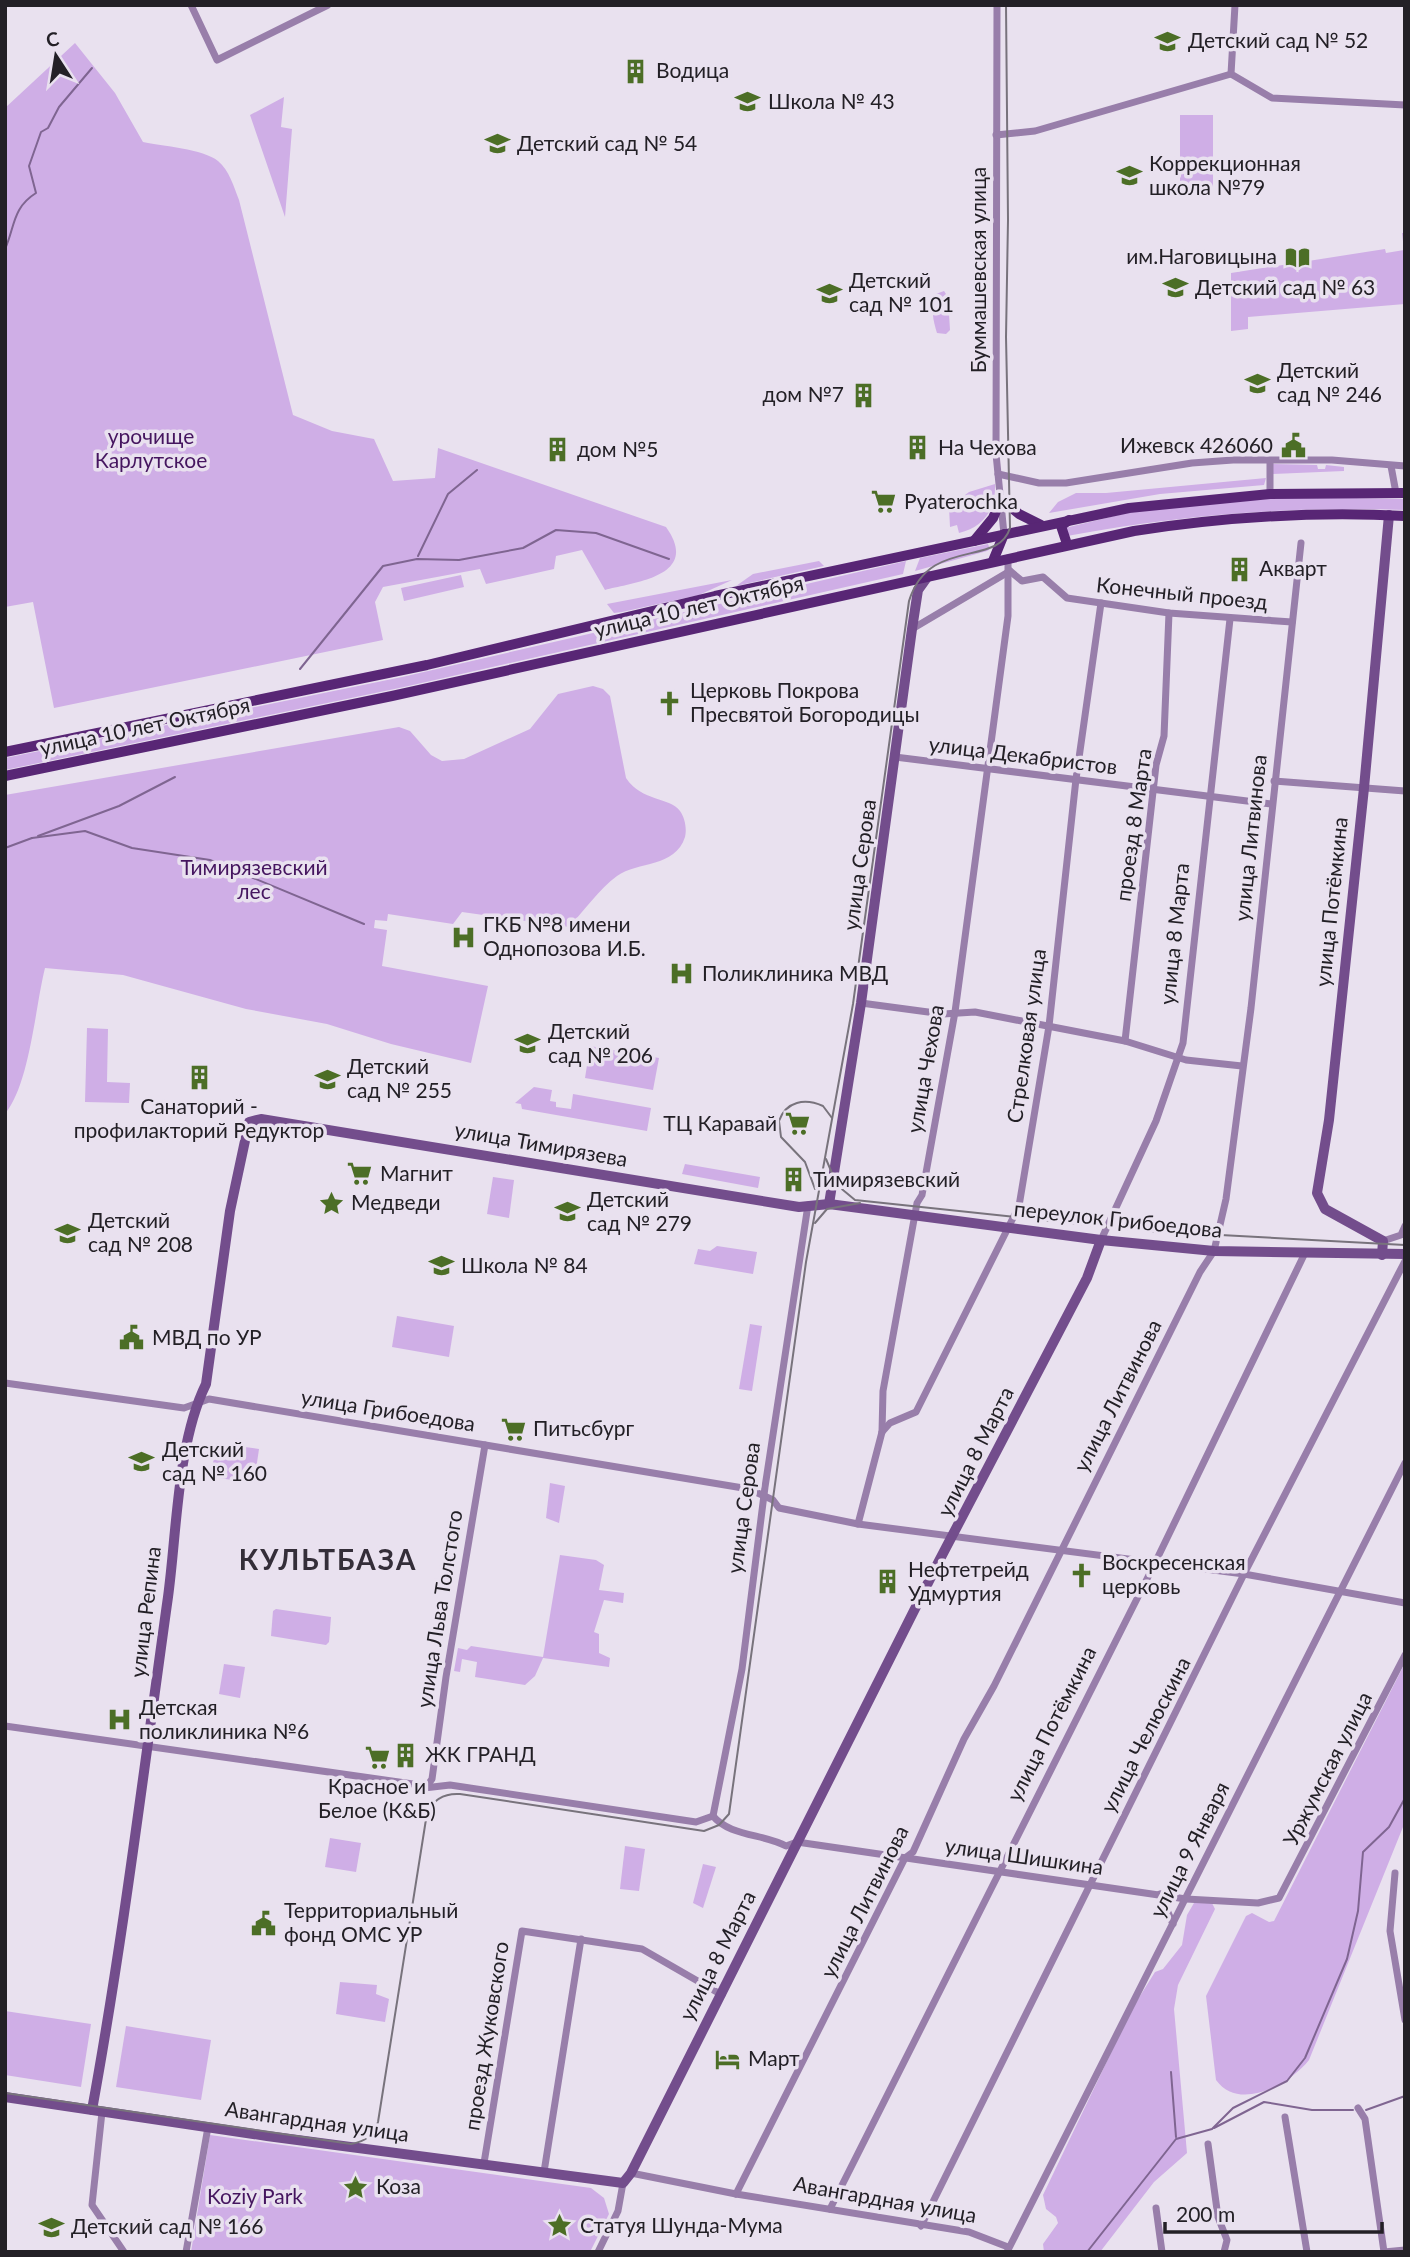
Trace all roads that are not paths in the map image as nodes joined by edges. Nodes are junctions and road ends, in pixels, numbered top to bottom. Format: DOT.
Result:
graph roads {
  1 [pos="191,5"];
  2 [pos="328,5"];
  3 [pos="997,5"];
  4 [pos="1235,5"];
  5 [pos="1231,74"];
  6 [pos="1405,106"];
  7 [pos="996,135"];
  8 [pos="1270,461"];
  9 [pos="1391,466"];
  10 [pos="1405,466"];
  11 [pos="998,474"];
  12 [pos="1400,493"];
  13 [pos="1270,494"];
  14 [pos="1001,499"];
  15 [pos="1389,515"];
  16 [pos="1405,516"];
  17 [pos="1069,520"];
  18 [pos="1043,525"];
  19 [pos="1004,534"];
  20 [pos="974,541"];
  21 [pos="1301,543"];
  22 [pos="1067,544"];
  23 [pos="1008,558"];
  24 [pos="993,561"];
  25 [pos="1010,571"];
  26 [pos="928,576"];
  27 [pos="1101,603"];
  28 [pos="1169,613"];
  29 [pos="1230,619"];
  30 [pos="1292,622"];
  31 [pos="912,629"];
  32 [pos="5,751"];
  33 [pos="895,757"];
  34 [pos="988,769"];
  35 [pos="5,776"];
  36 [pos="1076,779"];
  37 [pos="1274,781"];
  38 [pos="1364,788"];
  39 [pos="1153,790"];
  40 [pos="1405,791"];
  41 [pos="1209,797"];
  42 [pos="1271,804"];
  43 [pos="861,1003"];
  44 [pos="955,1012"];
  45 [pos="1049,1026"];
  46 [pos="1125,1041"];
  47 [pos="1177,1056"];
  48 [pos="1242,1066"];
  49 [pos="249,1122"];
  50 [pos="829,1204"];
  51 [pos="808,1205"];
  52 [pos="915,1215"];
  53 [pos="1405,1226"];
  54 [pos="1011,1227"];
  55 [pos="1078,1237"];
  56 [pos="1101,1240"];
  57 [pos="1383,1241"];
  58 [pos="1119,1242"];
  59 [pos="1214,1251"];
  60 [pos="1405,1254"];
  61 [pos="1304,1255"];
  62 [pos="1382,1255"];
  63 [pos="1095,1256"];
  64 [pos="1405,1261"];
  65 [pos="5,1383"];
  66 [pos="196,1405"];
  67 [pos="882,1432"];
  68 [pos="485,1445"];
  69 [pos="1405,1463"];
  70 [pos="764,1497"];
  71 [pos="858,1524"];
  72 [pos="954,1537"];
  73 [pos="1059,1550"];
  74 [pos="1155,1563"];
  75 [pos="1244,1574"];
  76 [pos="1340,1590"];
  77 [pos="1405,1603"];
  78 [pos="1405,1656"];
  79 [pos="5,1726"];
  80 [pos="147,1746"];
  81 [pos="422,1788"];
  82 [pos="713,1816"];
  83 [pos="797,1842"];
  84 [pos="905,1858"];
  85 [pos="1000,1871"];
  86 [pos="1395,1873"];
  87 [pos="1091,1883"];
  88 [pos="1160,1894"];
  89 [pos="1279,1898"];
  90 [pos="1186,1899"];
  91 [pos="1173,1925"];
  92 [pos="581,1939"];
  93 [pos="722,1995"];
  94 [pos="1405,2020"];
  95 [pos="5,2097"];
  96 [pos="1358,2108"];
  97 [pos="97,2111"];
  98 [pos="1285,2117"];
  99 [pos="208,2127"];
  100 [pos="1209,2144"];
  101 [pos="484,2163"];
  102 [pos="544,2172"];
  103 [pos="631,2173"];
  104 [pos="623,2183"];
  105 [pos="736,2194"];
  106 [pos="1156,2208"];
  107 [pos="830,2209"];
  108 [pos="921,2226"];
  109 [pos="1007,2249"];
  110 [pos="1405,2250"];
  111 [pos="124,2252"];
  112 [pos="186,2252"];
  113 [pos="598,2252"];
  114 [pos="1162,2252"];
  115 [pos="1224,2252"];
  116 [pos="1307,2252"];
  117 [pos="1384,2252"];
  1 -- 2 [label="street"];
  3 -- 7 [label="street, Буммашевская улица"];
  4 -- 5 [label="street"];
  5 -- 6 [label="street"];
  5 -- 7 [label="street"];
  7 -- 11 [label="street, Буммашевская улица"];
  8 -- 9 [label="street"];
  8 -- 11 [label="street"];
  8 -- 13 [label="street"];
  9 -- 10 [label="street"];
  9 -- 12 [label="street"];
  11 -- 14 [label="street, Буммашевская улица"];
  12 -- 13 [label="main road, улица 10 лет Октября"];
  13 -- 17 [label="main road, улица 10 лет Октября"];
  14 -- 18 [label="main road"];
  14 -- 19 [label="street, Буммашевская улица"];
  14 -- 20 [label="main road"];
  15 -- 16 [label="main road, улица 10 лет Октября"];
  15 -- 22 [label="main road, улица 10 лет Октября"];
  15 -- 38 [label="street, улица Потёмкина"];
  17 -- 18 [label="main road, улица 10 лет Октября"];
  17 -- 22 [label="main road"];
  18 -- 19 [label="main road, улица 10 лет Октября"];
  19 -- 20 [label="main road, улица 10 лет Октября"];
  19 -- 24 [label="main road"];
  20 -- 32 [label="main road, улица 10 лет Октября"];
  21 -- 30 [label="street, улица Литвинова"];
  22 -- 23 [label="main road, улица 10 лет Октября"];
  23 -- 24 [label="main road, улица 10 лет Октября"];
  23 -- 25 [label="street, улица Чехова"];
  24 -- 26 [label="main road, улица 10 лет Октября"];
  25 -- 27 [label="street, Конечный проезд"];
  25 -- 31 [label="street"];
  25 -- 34 [label="street, улица Чехова"];
  26 -- 31 [label="street, улица Серова"];
  26 -- 35 [label="main road, улица 10 лет Октября"];
  27 -- 28 [label="street, Конечный проезд"];
  27 -- 36 [label="street, Стрелковая улица"];
  28 -- 29 [label="street, Конечный проезд"];
  28 -- 39 [label="street, проезд 8 Марта"];
  29 -- 30 [label="street, Конечный проезд"];
  29 -- 41 [label="street, улица 8 Марта"];
  30 -- 37 [label="street, улица Литвинова"];
  31 -- 33 [label="street, улица Серова"];
  33 -- 34 [label="street, улица Декабристов"];
  33 -- 43 [label="street, улица Серова"];
  34 -- 36 [label="street, улица Декабристов"];
  34 -- 44 [label="street, улица Чехова"];
  36 -- 39 [label="street, улица Декабристов"];
  36 -- 45 [label="street, Стрелковая улица"];
  37 -- 38 [label="street"];
  37 -- 42 [label="street, улица Литвинова"];
  38 -- 40 [label="street"];
  38 -- 57 [label="street, улица Потёмкина"];
  39 -- 41 [label="street, улица Декабристов"];
  39 -- 46 [label="street, проезд 8 Марта"];
  41 -- 42 [label="street, улица Декабристов"];
  41 -- 47 [label="street, улица 8 Марта"];
  42 -- 48 [label="street, улица Литвинова"];
  43 -- 44 [label="street"];
  43 -- 50 [label="street, улица Серова"];
  44 -- 45 [label="street"];
  44 -- 52 [label="street, улица Чехова"];
  45 -- 46 [label="street"];
  45 -- 54 [label="street, Стрелковая улица"];
  46 -- 47 [label="street"];
  47 -- 48 [label="street"];
  47 -- 56 [label="street, улица 8 Марта"];
  48 -- 59 [label="street, улица Литвинова"];
  49 -- 51 [label="street, улица Тимирязева"];
  49 -- 66 [label="street, улица Репина"];
  50 -- 51 [label="street, улица Тимирязева"];
  50 -- 52 [label="street, переулок Грибоедова"];
  51 -- 70 [label="street, улица Серова"];
  52 -- 54 [label="street, переулок Грибоедова"];
  52 -- 67 [label="street, улица Чехова"];
  53 -- 57 [label="street"];
  54 -- 55 [label="street, переулок Грибоедова"];
  54 -- 67 [label="street, Стрелковая улица"];
  55 -- 56 [label="street, переулок Грибоедова"];
  55 -- 63 [label="street"];
  56 -- 58 [label="street, переулок Грибоедова"];
  56 -- 63 [label="street, улица 8 Марта"];
  57 -- 62 [label="street"];
  58 -- 59 [label="street, переулок Грибоедова"];
  58 -- 63 [label="street"];
  59 -- 61 [label="street, переулок Грибоедова"];
  59 -- 73 [label="street, улица Литвинова"];
  60 -- 62 [label="street, переулок Грибоедова"];
  61 -- 62 [label="street, переулок Грибоедова"];
  61 -- 74 [label="street, улица Потёмкина"];
  63 -- 72 [label="street, улица 8 Марта"];
  64 -- 75 [label="street, улица Челюскина"];
  65 -- 66 [label="street, улица Грибоедова"];
  66 -- 68 [label="street, улица Грибоедова"];
  66 -- 80 [label="street, улица Репина"];
  67 -- 71 [label="street, улица Чехова"];
  68 -- 70 [label="street, улица Грибоедова"];
  68 -- 81 [label="street, улица Льва Толстого"];
  69 -- 76 [label="street, улица 9 Января"];
  70 -- 71 [label="street, улица Грибоедова"];
  70 -- 82 [label="street, улица Серова"];
  71 -- 72 [label="street"];
  72 -- 73 [label="street"];
  72 -- 83 [label="street, улица 8 Марта"];
  73 -- 74 [label="street"];
  73 -- 84 [label="street, улица Литвинова"];
  74 -- 75 [label="street"];
  74 -- 85 [label="street, улица Потёмкина"];
  75 -- 76 [label="street"];
  75 -- 87 [label="street, улица Челюскина"];
  76 -- 77 [label="street"];
  76 -- 90 [label="street, улица 9 Января"];
  78 -- 89 [label="street, Уржумская улица"];
  79 -- 80 [label="street"];
  80 -- 81 [label="street"];
  80 -- 97 [label="street, улица Репина"];
  81 -- 82 [label="street"];
  82 -- 83 [label="street, улица Шишкина"];
  83 -- 84 [label="street, улица Шишкина"];
  83 -- 93 [label="street, улица 8 Марта"];
  84 -- 85 [label="street, улица Шишкина"];
  84 -- 105 [label="street, улица Литвинова"];
  85 -- 87 [label="street, улица Шишкина"];
  85 -- 107 [label="street, улица Потёмкина"];
  86 -- 94 [label="street"];
  87 -- 88 [label="street, улица Шишкина"];
  87 -- 108 [label="street, улица Челюскина"];
  88 -- 90 [label="street, улица Шишкина"];
  88 -- 91 [label="street"];
  89 -- 90 [label="street, улица Шишкина"];
  90 -- 91 [label="street, улица 9 Января"];
  91 -- 109 [label="street, улица 9 Января"];
  92 -- 93 [label="street, проезд Жуковского"];
  92 -- 101 [label="street, проезд Жуковского"];
  92 -- 102 [label="street"];
  93 -- 103 [label="street, улица 8 Марта"];
  95 -- 97 [label="street, Авангардная улица"];
  96 -- 117 [label="street"];
  97 -- 99 [label="street, Авангардная улица"];
  97 -- 111 [label="street"];
  98 -- 116 [label="street"];
  99 -- 101 [label="street, Авангардная улица"];
  99 -- 112 [label="street"];
  100 -- 115 [label="street"];
  101 -- 102 [label="street, Авангардная улица"];
  102 -- 104 [label="street, Авангардная улица"];
  103 -- 104 [label="street, улица 8 Марта"];
  103 -- 105 [label="street, Авангардная улица"];
  104 -- 113 [label="street, улица 8 Марта"];
  105 -- 107 [label="street, Авангардная улица"];
  106 -- 114 [label="street"];
  107 -- 108 [label="street, Авангардная улица"];
  108 -- 109 [label="street, Авангардная улица"];
  110 -- 117 [label="street"];
}
